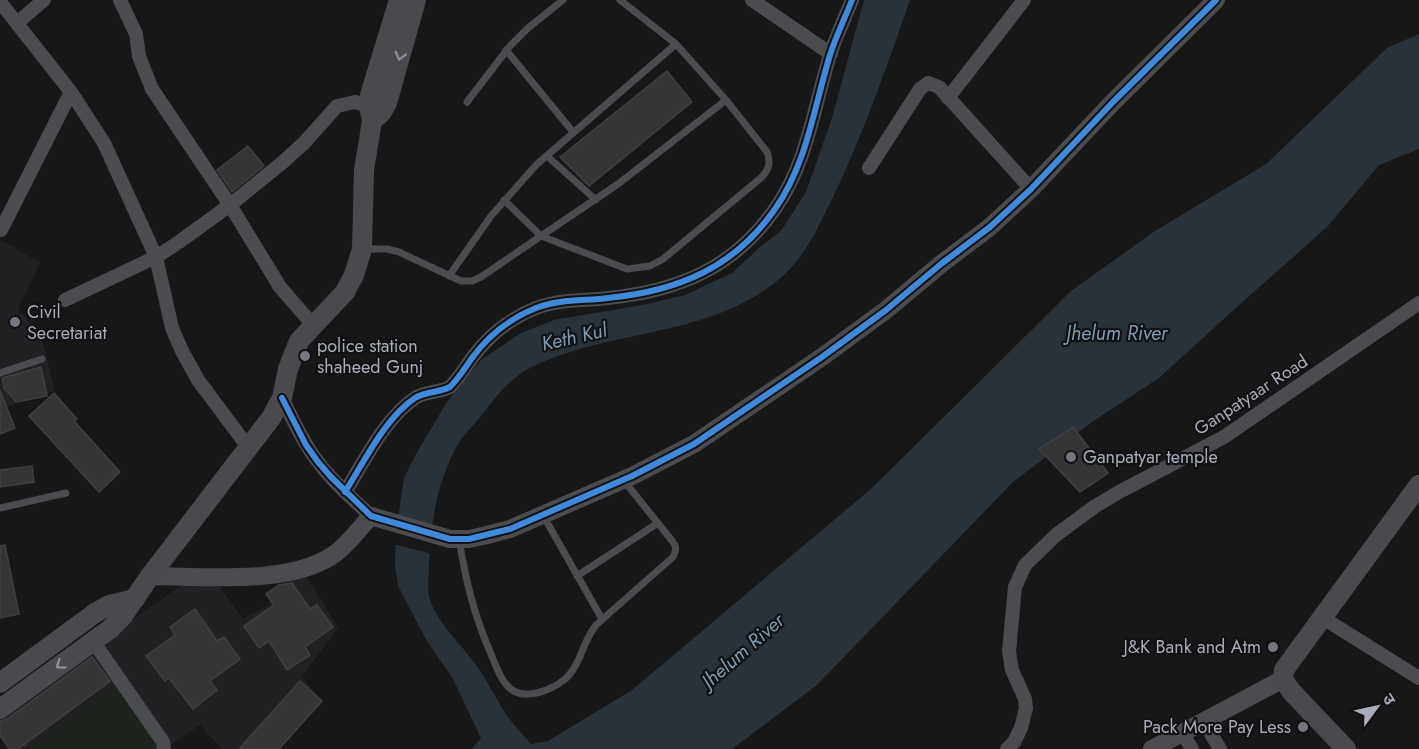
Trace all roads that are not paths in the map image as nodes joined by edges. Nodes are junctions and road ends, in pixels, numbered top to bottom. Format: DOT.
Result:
graph roads {
  1 [pos="44,0"];
  2 [pos="120,0"];
  3 [pos="399,0"];
  4 [pos="416,0"];
  5 [pos="563,0"];
  6 [pos="620,0"];
  7 [pos="752,0"];
  8 [pos="852,0"];
  9 [pos="1024,0"];
  10 [pos="1216,0"];
  11 [pos="0,2"];
  12 [pos="17,23"];
  13 [pos="676,44"];
  14 [pos="506,50"];
  15 [pos="831,54"];
  16 [pos="71,92"];
  17 [pos="948,98"];
  18 [pos="726,100"];
  19 [pos="467,102"];
  20 [pos="370,113"];
  21 [pos="573,132"];
  22 [pos="547,156"];
  23 [pos="869,168"];
  24 [pos="1031,189"];
  25 [pos="504,200"];
  26 [pos="596,200"];
  27 [pos="230,205"];
  28 [pos="1,230"];
  29 [pos="541,236"];
  30 [pos="362,249"];
  31 [pos="156,257"];
  32 [pos="449,276"];
  33 [pos="65,300"];
  34 [pos="1419,303"];
  35 [pos="313,325"];
  36 [pos="42,359"];
  37 [pos="0,373"];
  38 [pos="282,398"];
  39 [pos="248,447"];
  40 [pos="623,480"];
  41 [pos="1419,486"];
  42 [pos="345,492"];
  43 [pos="66,494"];
  44 [pos="0,508"];
  45 [pos="543,514"];
  46 [pos="375,517"];
  47 [pos="657,523"];
  48 [pos="454,539"];
  49 [pos="150,576"];
  50 [pos="577,576"];
  51 [pos="135,599"];
  52 [pos="1323,618"];
  53 [pos="602,620"];
  54 [pos="93,641"];
  55 [pos="1419,678"];
  56 [pos="1283,679"];
  57 [pos="0,684"];
  58 [pos="0,709"];
  59 [pos="1204,722"];
  60 [pos="1187,741"];
  61 [pos="1013,747"];
  62 [pos="164,749"];
  63 [pos="1152,749"];
  64 [pos="1220,749"];
  65 [pos="1346,749"];
  1 -- 12 [label="street"];
  2 -- 27 [label="street"];
  3 -- 20 [label="main road"];
  4 -- 20 [label="main road, one-way"];
  5 -- 14 [label="lane"];
  6 -- 13 [label="lane"];
  7 -- 15 [label="street"];
  8 -- 15 [label="street"];
  9 -- 17 [label="street"];
  10 -- 24 [label="street"];
  11 -- 12 [label="street"];
  12 -- 16 [label="street"];
  13 -- 18 [label="lane"];
  13 -- 21 [label="lane"];
  14 -- 19 [label="lane"];
  14 -- 21 [label="lane"];
  15 -- 42 [label="street"];
  16 -- 28 [label="street"];
  16 -- 31 [label="street"];
  17 -- 23 [label="street"];
  17 -- 24 [label="street"];
  18 -- 26 [label="lane"];
  18 -- 29 [label="lane"];
  20 -- 27 [label="street"];
  20 -- 30 [label="main road"];
  21 -- 22 [label="lane"];
  22 -- 25 [label="lane"];
  22 -- 26 [label="lane"];
  24 -- 40 [label="street"];
  25 -- 29 [label="lane"];
  25 -- 32 [label="lane"];
  26 -- 29 [label="lane"];
  27 -- 31 [label="street"];
  27 -- 35 [label="street"];
  29 -- 32 [label="lane"];
  30 -- 32 [label="lane"];
  30 -- 35 [label="main road"];
  31 -- 33 [label="street"];
  31 -- 39 [label="street"];
  34 -- 61 [label="street, Ganpatyaar Road"];
  35 -- 38 [label="main road"];
  36 -- 37 [label="lane"];
  38 -- 39 [label="main road"];
  38 -- 42 [label="street"];
  39 -- 49 [label="main road"];
  40 -- 45 [label="street"];
  40 -- 47 [label="lane"];
  41 -- 52 [label="main road"];
  42 -- 46 [label="street"];
  43 -- 44 [label="lane"];
  45 -- 48 [label="street"];
  45 -- 50 [label="lane"];
  46 -- 48 [label="street"];
  46 -- 49 [label="street"];
  47 -- 50 [label="lane"];
  47 -- 53 [label="lane"];
  48 -- 53 [label="lane"];
  49 -- 51 [label="main road"];
  50 -- 53 [label="lane"];
  51 -- 54 [label="main road"];
  51 -- 57 [label="main road"];
  52 -- 55 [label="street"];
  52 -- 56 [label="main road"];
  54 -- 58 [label="main road, one-way"];
  54 -- 62 [label="street"];
  56 -- 59 [label="street"];
  56 -- 65 [label="main road"];
  59 -- 60 [label="street"];
  59 -- 64 [label="street"];
  60 -- 63 [label="street"];
}
